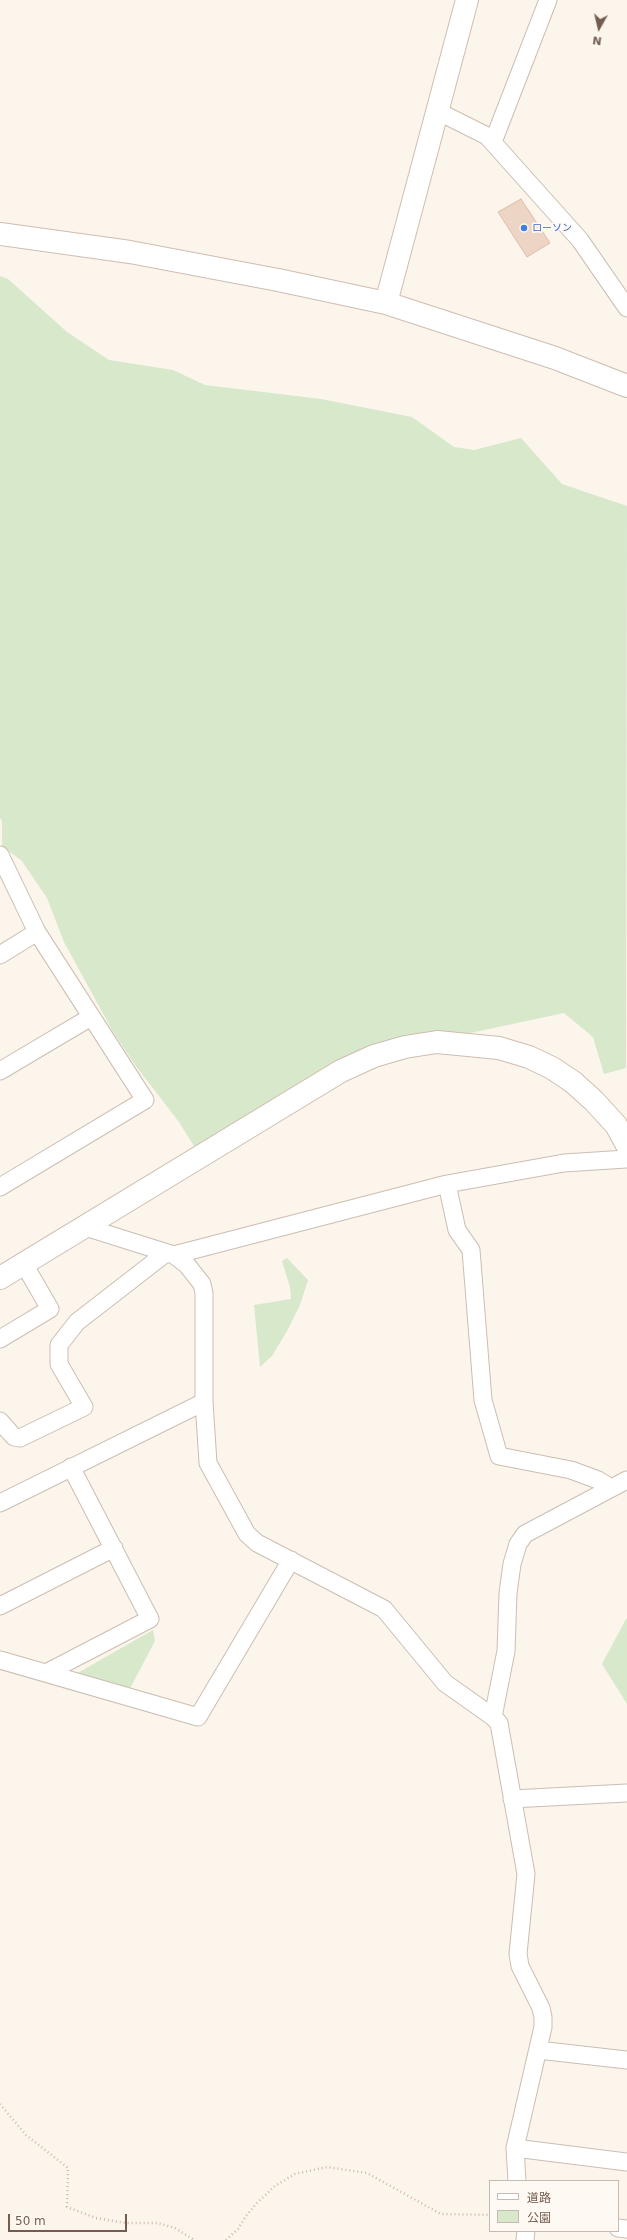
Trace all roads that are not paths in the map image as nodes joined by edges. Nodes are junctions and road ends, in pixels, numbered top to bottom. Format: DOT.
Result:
graph roads {
  1 [pos="468,0"];
  2 [pos="548,0"];
  3 [pos="437,111"];
  4 [pos="493,142"];
  5 [pos="0,234"];
  6 [pos="386,303"];
  7 [pos="627,308"];
  8 [pos="627,386"];
  9 [pos="0,855"];
  10 [pos="37,932"];
  11 [pos="0,954"];
  12 [pos="91,1017"];
  13 [pos="0,1071"];
  14 [pos="627,1144"];
  15 [pos="627,1159"];
  16 [pos="447,1184"];
  17 [pos="0,1187"];
  18 [pos="85,1227"];
  19 [pos="170,1254"];
  20 [pos="24,1264"];
  21 [pos="0,1278"];
  22 [pos="0,1339"];
  23 [pos="204,1402"];
  24 [pos="0,1421"];
  25 [pos="71,1467"];
  26 [pos="627,1480"];
  27 [pos="611,1488"];
  28 [pos="0,1503"];
  29 [pos="114,1548"];
  30 [pos="291,1560"];
  31 [pos="0,1606"];
  32 [pos="0,1660"];
  33 [pos="46,1673"];
  34 [pos="493,1716"];
  35 [pos="627,1793"];
  36 [pos="512,1799"];
  37 [pos="538,2050"];
  38 [pos="627,2060"];
  39 [pos="515,2148"];
  40 [pos="627,2162"];
  41 [pos="517,2180"];
  1 -- 3 [label="street"];
  2 -- 4 [label="street"];
  3 -- 4 [label="street"];
  3 -- 6 [label="street"];
  4 -- 7 [label="street"];
  5 -- 6 [label="street"];
  6 -- 8 [label="street"];
  9 -- 10 [label="street"];
  10 -- 11 [label="street"];
  10 -- 12 [label="street"];
  12 -- 13 [label="street"];
  12 -- 17 [label="street"];
  14 -- 18 [label="street"];
  15 -- 16 [label="street"];
  16 -- 19 [label="street"];
  16 -- 27 [label="street"];
  18 -- 19 [label="street"];
  18 -- 20 [label="street"];
  19 -- 23 [label="street"];
  19 -- 24 [label="street"];
  20 -- 21 [label="street"];
  20 -- 22 [label="street"];
  23 -- 25 [label="street"];
  23 -- 30 [label="street"];
  25 -- 28 [label="street"];
  25 -- 29 [label="street"];
  26 -- 27 [label="street"];
  27 -- 34 [label="street"];
  29 -- 31 [label="street"];
  29 -- 33 [label="street"];
  30 -- 33 [label="street"];
  30 -- 34 [label="street"];
  32 -- 33 [label="street"];
  34 -- 36 [label="street"];
  35 -- 36 [label="street"];
  36 -- 37 [label="street"];
  37 -- 38 [label="street"];
  37 -- 39 [label="street"];
  39 -- 40 [label="street"];
  39 -- 41 [label="street"];
}
